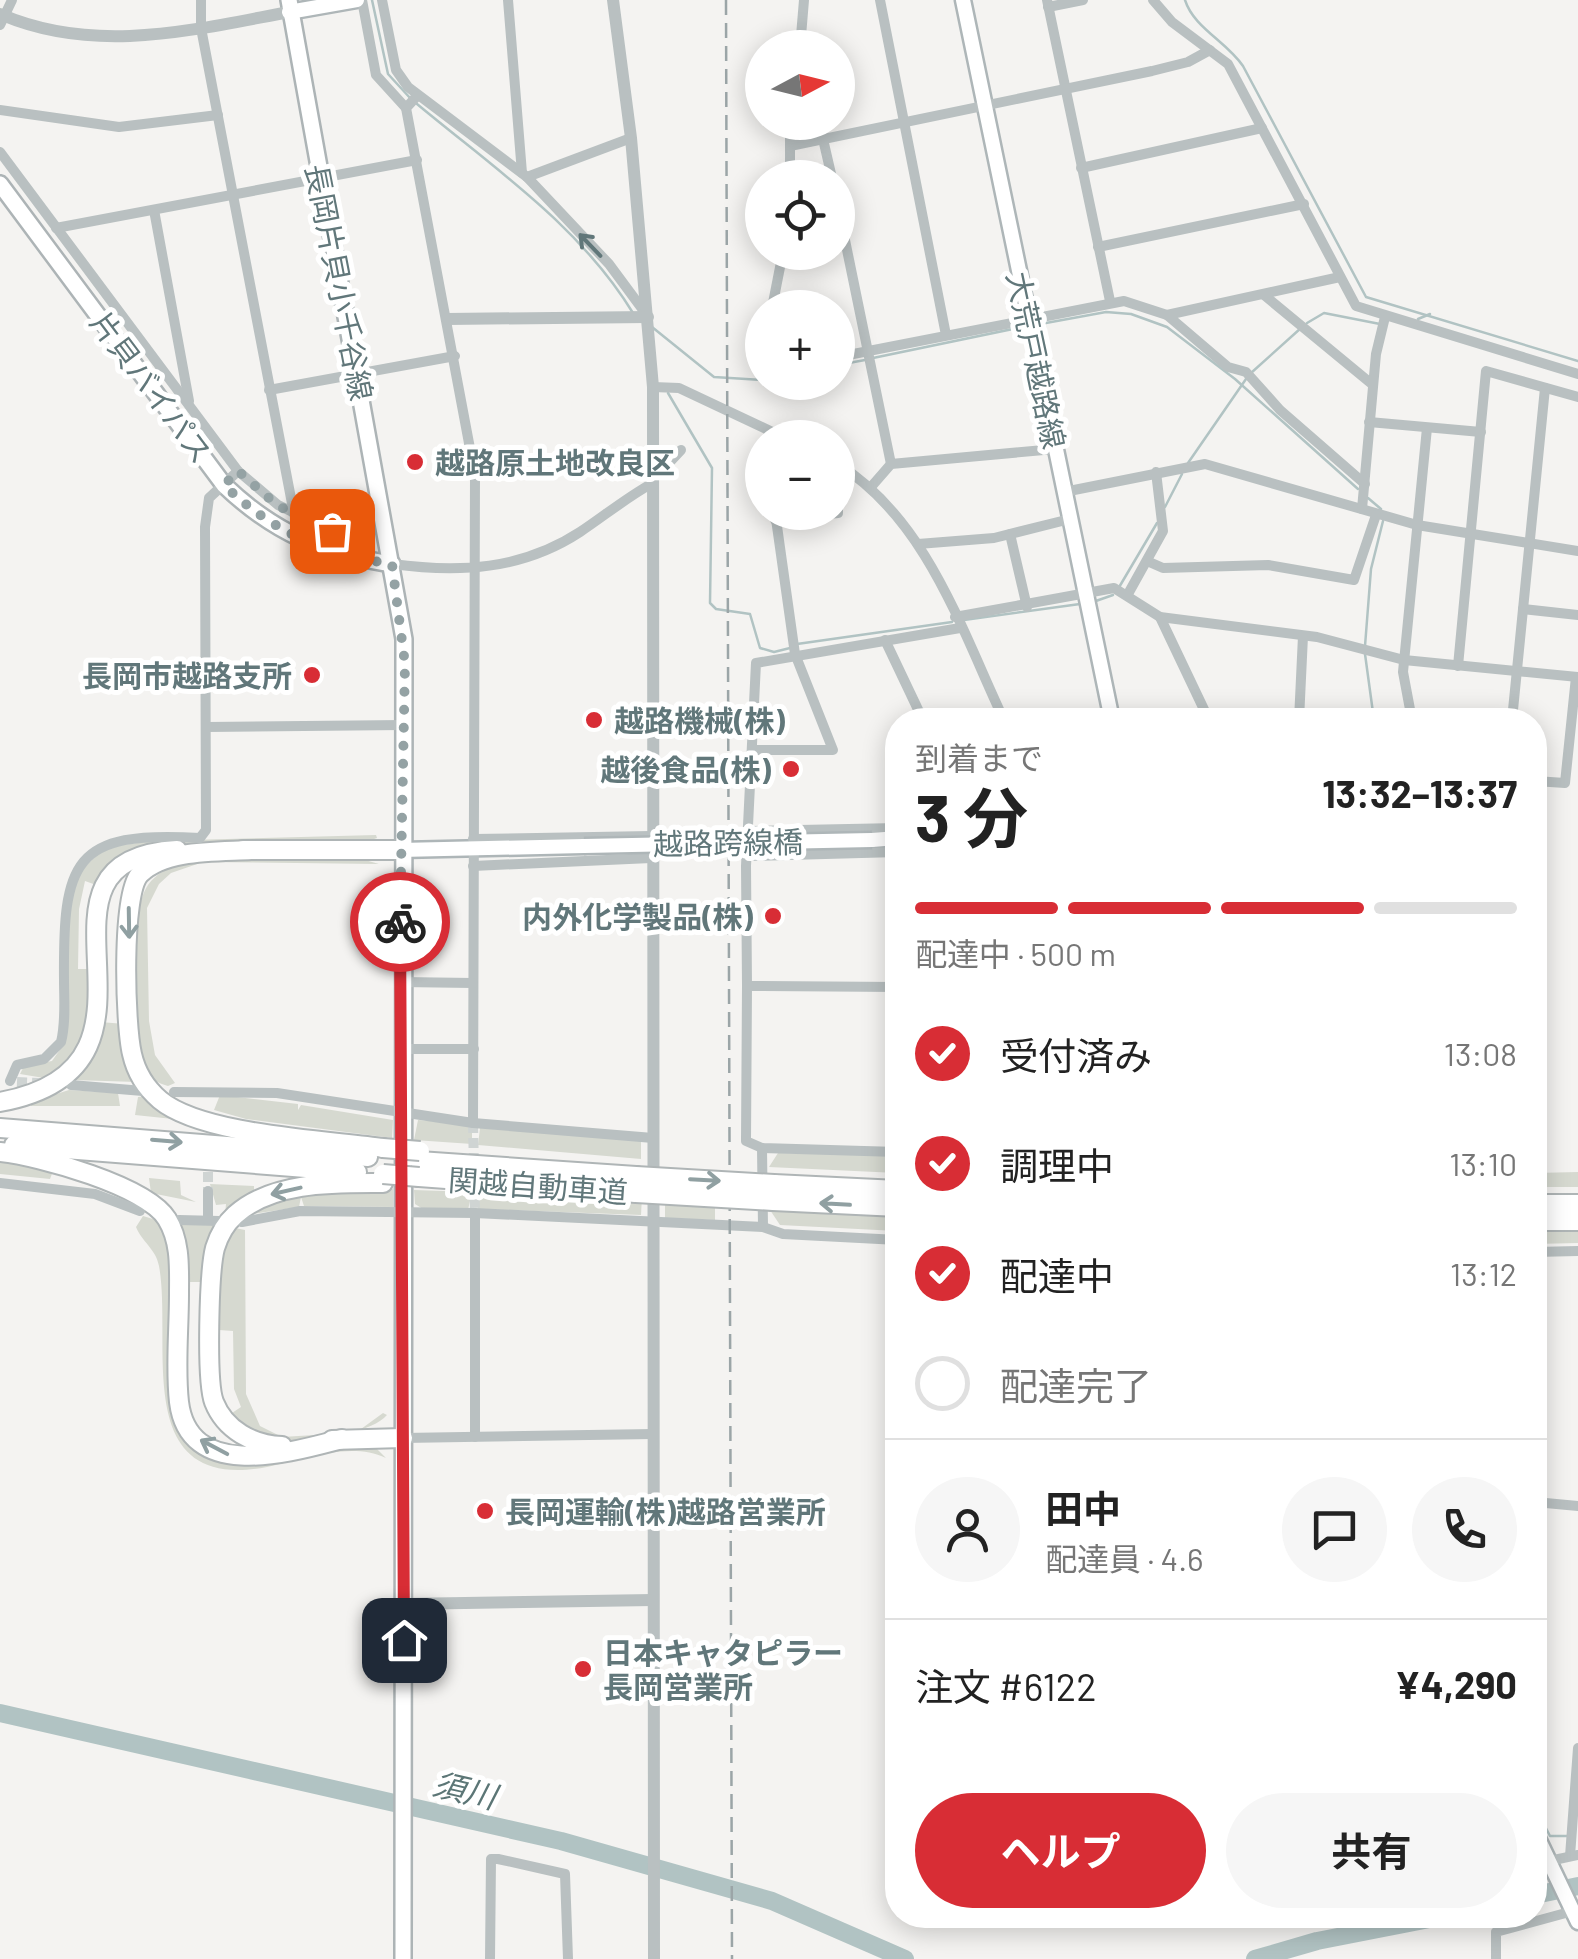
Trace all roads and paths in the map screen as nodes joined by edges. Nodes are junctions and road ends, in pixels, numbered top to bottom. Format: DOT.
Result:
graph roads {
  1 [pos="12,0"];
  2 [pos="200,0"];
  3 [pos="359,0"];
  4 [pos="382,0"];
  5 [pos="508,0"];
  6 [pos="613,0"];
  7 [pos="804,0"];
  8 [pos="880,0"];
  9 [pos="962,0"];
  10 [pos="1083,0"];
  11 [pos="1153,0"];
  12 [pos="1048,4"];
  13 [pos="289,6"];
  14 [pos="1,18"];
  15 [pos="202,28"];
  16 [pos="802,30"];
  17 [pos="1210,50"];
  18 [pos="1065,88"];
  19 [pos="416,96"];
  20 [pos="984,104"];
  21 [pos="406,108"];
  22 [pos="0,110"];
  23 [pos="218,115"];
  24 [pos="902,122"];
  25 [pos="1262,128"];
  26 [pos="855,132"];
  27 [pos="631,138"];
  28 [pos="790,140"];
  29 [pos="815,140"];
  30 [pos="790,146"];
  31 [pos="0,152"];
  32 [pos="418,160"];
  33 [pos="790,160"];
  34 [pos="1081,168"];
  35 [pos="525,175"];
  36 [pos="320,178"];
  37 [pos="0,184"];
  38 [pos="235,194"];
  39 [pos="1304,204"];
  40 [pos="154,210"];
  41 [pos="56,228"];
  42 [pos="1098,247"];
  43 [pos="851,270"];
  44 [pos="1340,277"];
  45 [pos="1264,295"];
  46 [pos="1110,301"];
  47 [pos="1167,314"];
  48 [pos="1385,316"];
  49 [pos="1028,318"];
  50 [pos="649,319"];
  51 [pos="447,320"];
  52 [pos="946,335"];
  53 [pos="868,351"];
  54 [pos="855,354"];
  55 [pos="455,356"];
  56 [pos="358,372"];
  57 [pos="1578,374"];
  58 [pos="1374,386"];
  59 [pos="652,387"];
  60 [pos="1545,388"];
  61 [pos="270,390"];
  62 [pos="1578,397"];
  63 [pos="190,407"];
  64 [pos="745,421"];
  65 [pos="1370,422"];
  66 [pos="1426,428"];
  67 [pos="1481,432"];
  68 [pos="1056,449"];
  69 [pos="682,450"];
  70 [pos="891,464"];
  71 [pos="238,471"];
  72 [pos="1156,472"];
  73 [pos="855,477"];
  74 [pos="651,478"];
  75 [pos="1365,484"];
  76 [pos="224,485"];
  77 [pos="871,487"];
  78 [pos="1064,492"];
  79 [pos="1362,509"];
  80 [pos="294,514"];
  81 [pos="1376,515"];
  82 [pos="1070,519"];
  83 [pos="1416,525"];
  84 [pos="777,530"];
  85 [pos="332,531"];
  86 [pos="1010,534"];
  87 [pos="1472,537"];
  88 [pos="918,544"];
  89 [pos="1530,545"];
  90 [pos="1578,551"];
  91 [pos="1147,561"];
  92 [pos="392,564"];
  93 [pos="474,569"];
  94 [pos="1128,594"];
  95 [pos="1086,595"];
  96 [pos="1027,607"];
  97 [pos="1523,609"];
  98 [pos="1578,615"];
  99 [pos="1160,617"];
  100 [pos="958,622"];
  101 [pos="1303,636"];
  102 [pos="885,640"];
  103 [pos="795,654"];
  104 [pos="1404,660"];
  105 [pos="1458,666"];
  106 [pos="1517,671"];
  107 [pos="1577,677"];
  108 [pos="918,708"];
  109 [pos="998,708"];
  110 [pos="1110,708"];
  111 [pos="1202,708"];
  112 [pos="1300,708"];
  113 [pos="1410,708"];
  114 [pos="1513,708"];
  115 [pos="404,725"];
  116 [pos="207,727"];
  117 [pos="752,750"];
  118 [pos="1547,782"];
  119 [pos="885,828"];
  120 [pos="752,831"];
  121 [pos="651,836"];
  122 [pos="885,839"];
  123 [pos="251,850"];
  124 [pos="400,850"];
  125 [pos="472,852"];
  126 [pos="885,852"];
  127 [pos="748,856"];
  128 [pos="651,858"];
  129 [pos="400,982"];
  130 [pos="473,983"];
  131 [pos="747,986"];
  132 [pos="885,987"];
  133 [pos="400,1049"];
  134 [pos="474,1049"];
  135 [pos="9,1082"];
  136 [pos="71,1085"];
  137 [pos="143,1091"];
  138 [pos="174,1092"];
  139 [pos="207,1092"];
  140 [pos="0,1102"];
  141 [pos="207,1106"];
  142 [pos="401,1114"];
  143 [pos="474,1123"];
  144 [pos="0,1128"];
  145 [pos="653,1138"];
  146 [pos="0,1144"];
  147 [pos="762,1148"];
  148 [pos="0,1152"];
  149 [pos="885,1152"];
  150 [pos="383,1166"];
  151 [pos="419,1168"];
  152 [pos="0,1183"];
  153 [pos="636,1184"];
  154 [pos="885,1190"];
  155 [pos="208,1191"];
  156 [pos="774,1192"];
  157 [pos="1547,1204"];
  158 [pos="1578,1204"];
  159 [pos="885,1205"];
  160 [pos="140,1211"];
  161 [pos="401,1212"];
  162 [pos="475,1213"];
  163 [pos="179,1220"];
  164 [pos="1547,1221"];
  165 [pos="1578,1221"];
  166 [pos="242,1222"];
  167 [pos="652,1223"];
  168 [pos="763,1227"];
  169 [pos="885,1239"];
  170 [pos="1578,1251"];
  171 [pos="1547,1252"];
  172 [pos="653,1434"];
  173 [pos="476,1437"];
  174 [pos="402,1438"];
  175 [pos="342,1439"];
  176 [pos="1547,1503"];
  177 [pos="1578,1506"];
  178 [pos="653,1600"];
  179 [pos="404,1604"];
  180 [pos="1578,1748"];
  181 [pos="1574,1856"];
  182 [pos="1547,1858"];
  183 [pos="1550,1864"];
  184 [pos="1574,1913"];
  185 [pos="1547,1920"];
  186 [pos="1512,1928"];
  187 [pos="403,1959"];
  188 [pos="490,1959"];
  189 [pos="568,1959"];
  190 [pos="654,1959"];
  191 [pos="1496,1959"];
  1 -- 14 [label="street"];
  2 -- 15 [label="street"];
  3 -- 13 [label="main road"];
  3 -- 21 [label="street"];
  4 -- 19 [label="street"];
  5 -- 35 [label="street"];
  6 -- 27 [label="street"];
  7 -- 16 [label="street"];
  8 -- 24 [label="street"];
  9 -- 20 [label="main road, 大荒戸越路線"];
  10 -- 12 [label="street"];
  11 -- 17 [label="street"];
  12 -- 18 [label="street"];
  13 -- 15 [label="street"];
  13 -- 36 [label="main road, 長岡片貝小千谷線"];
  14 -- 15 [label="street"];
  15 -- 23 [label="street"];
  17 -- 18 [label="street"];
  17 -- 25 [label="street"];
  18 -- 20 [label="street"];
  18 -- 34 [label="street"];
  19 -- 21 [label="street"];
  19 -- 35 [label="street"];
  20 -- 24 [label="street"];
  20 -- 49 [label="main road, 大荒戸越路線"];
  21 -- 32 [label="street"];
  22 -- 23 [label="street"];
  23 -- 38 [label="street"];
  24 -- 26 [label="street"];
  24 -- 52 [label="street"];
  25 -- 34 [label="street"];
  25 -- 39 [label="street"];
  27 -- 35 [label="street"];
  27 -- 50 [label="street"];
  28 -- 30 [label="street"];
  29 -- 30 [label="street"];
  30 -- 33 [label="street"];
  31 -- 41 [label="street"];
  32 -- 36 [label="street"];
  32 -- 51 [label="street"];
  34 -- 42 [label="street"];
  50 -- 35 [label="street, one-way"];
  36 -- 38 [label="street"];
  36 -- 56 [label="main road, 長岡片貝小千谷線"];
  37 -- 76 [label="main road, 片貝バイパス"];
  38 -- 40 [label="street"];
  38 -- 61 [label="street"];
  39 -- 42 [label="street"];
  39 -- 44 [label="street"];
  40 -- 41 [label="street"];
  40 -- 63 [label="street"];
  41 -- 63 [label="street"];
  42 -- 46 [label="street"];
  43 -- 53 [label="street"];
  44 -- 45 [label="street"];
  44 -- 48 [label="street"];
  45 -- 47 [label="street"];
  45 -- 58 [label="street"];
  46 -- 47 [label="street"];
  46 -- 49 [label="street"];
  47 -- 75 [label="street"];
  48 -- 57 [label="street"];
  48 -- 58 [label="street"];
  49 -- 52 [label="street"];
  49 -- 68 [label="main road, 大荒戸越路線"];
  50 -- 51 [label="street"];
  50 -- 59 [label="street"];
  51 -- 55 [label="street"];
  52 -- 53 [label="street"];
  53 -- 54 [label="street"];
  53 -- 70 [label="street"];
  55 -- 56 [label="street"];
  55 -- 93 [label="street"];
  56 -- 61 [label="street"];
  56 -- 92 [label="main road, 長岡片貝小千谷線"];
  58 -- 65 [label="street"];
  59 -- 64 [label="street"];
  59 -- 74 [label="street"];
  60 -- 62 [label="street"];
  60 -- 67 [label="street"];
  60 -- 89 [label="street"];
  61 -- 80 [label="street"];
  63 -- 71 [label="street"];
  65 -- 66 [label="street"];
  65 -- 75 [label="street"];
  66 -- 67 [label="street"];
  66 -- 83 [label="street"];
  67 -- 87 [label="street"];
  68 -- 70 [label="street"];
  68 -- 78 [label="main road, 大荒戸越路線"];
  69 -- 74 [label="street"];
  70 -- 77 [label="street"];
  71 -- 76 [label="street"];
  71 -- 80 [label="street"];
  72 -- 78 [label="street"];
  72 -- 79 [label="street"];
  72 -- 91 [label="street"];
  73 -- 77 [label="street"];
  74 -- 93 [label="street"];
  74 -- 121 [label="street"];
  75 -- 79 [label="street"];
  76 -- 92 [label="main road, 片貝バイパス"];
  76 -- 116 [label="street"];
  77 -- 88 [label="street"];
  78 -- 82 [label="main road, 大荒戸越路線"];
  79 -- 81 [label="street"];
  80 -- 85 [label="street"];
  81 -- 83 [label="street"];
  81 -- 91 [label="street"];
  82 -- 86 [label="street"];
  82 -- 95 [label="main road, 大荒戸越路線"];
  83 -- 87 [label="street"];
  83 -- 104 [label="street"];
  84 -- 103 [label="street"];
  86 -- 88 [label="street"];
  86 -- 96 [label="street"];
  87 -- 89 [label="street"];
  87 -- 105 [label="street"];
  88 -- 100 [label="street"];
  89 -- 90 [label="street"];
  89 -- 97 [label="street"];
  91 -- 94 [label="street"];
  92 -- 93 [label="street"];
  92 -- 115 [label="main road, 長岡片貝小千谷線"];
  93 -- 125 [label="street"];
  94 -- 95 [label="street"];
  94 -- 99 [label="street"];
  95 -- 96 [label="street"];
  95 -- 110 [label="main road, 大荒戸越路線"];
  96 -- 100 [label="street"];
  97 -- 98 [label="street"];
  97 -- 106 [label="street"];
  99 -- 101 [label="street"];
  99 -- 111 [label="street"];
  100 -- 102 [label="street"];
  100 -- 109 [label="street"];
  101 -- 104 [label="street"];
  101 -- 112 [label="street"];
  102 -- 103 [label="street"];
  102 -- 108 [label="street"];
  103 -- 117 [label="street"];
  103 -- 117 [label="street"];
  104 -- 105 [label="street"];
  104 -- 113 [label="street"];
  105 -- 106 [label="street"];
  106 -- 107 [label="street"];
  106 -- 114 [label="street"];
  107 -- 118 [label="street"];
  115 -- 116 [label="street"];
  115 -- 124 [label="main road, 長岡片貝小千谷線"];
  116 -- 135 [label="street"];
  117 -- 120 [label="street"];
  119 -- 120 [label="street"];
  120 -- 127 [label="street"];
  121 -- 125 [label="street"];
  121 -- 128 [label="street"];
  122 -- 125 [label="main road, 越路跨線橋, bridge"];
  123 -- 124 [label="highway"];
  123 -- 140 [label="highway"];
  123 -- 150 [label="highway, one-way"];
  124 -- 125 [label="main road, 越路跨線橋"];
  124 -- 129 [label="main road, 長岡片貝小千谷線"];
  125 -- 128 [label="street"];
  125 -- 130 [label="street"];
  126 -- 127 [label="street"];
  127 -- 131 [label="street"];
  128 -- 145 [label="street"];
  129 -- 130 [label="street"];
  129 -- 133 [label="main road, 長岡片貝小千谷線"];
  130 -- 134 [label="street"];
  131 -- 132 [label="street"];
  131 -- 147 [label="street"];
  133 -- 134 [label="street"];
  133 -- 142 [label="main road, 長岡片貝小千谷線"];
  134 -- 143 [label="street"];
  136 -- 137 [label="street"];
  138 -- 139 [label="street"];
  139 -- 141 [label="street"];
  139 -- 142 [label="street"];
  142 -- 143 [label="street"];
  142 -- 161 [label="main road, 長岡片貝小千谷線"];
  143 -- 145 [label="street"];
  144 -- 150 [label="highway, one-way"];
  145 -- 167 [label="street"];
  146 -- 150 [label="highway"];
  147 -- 149 [label="street"];
  147 -- 168 [label="street"];
  175 -- 148 [label="highway, one-way"];
  150 -- 151 [label="highway"];
  150 -- 151 [label="highway, bridge"];
  150 -- 175 [label="highway, one-way"];
  151 -- 153 [label="highway, 関越自動車道"];
  151 -- 153 [label="highway, 関越自動車道"];
  152 -- 160 [label="street"];
  153 -- 156 [label="highway, 関越自動車道, bridge"];
  154 -- 156 [label="highway, 関越自動車道"];
  155 -- 163 [label="street"];
  159 -- 156 [label="highway, 関越自動車道, one-way"];
  157 -- 158 [label="highway"];
  161 -- 162 [label="street"];
  161 -- 166 [label="street"];
  161 -- 174 [label="main road, 長岡片貝小千谷線"];
  162 -- 167 [label="street"];
  162 -- 173 [label="street"];
  164 -- 165 [label="highway"];
  167 -- 168 [label="street"];
  167 -- 172 [label="street"];
  168 -- 169 [label="street"];
  170 -- 171 [label="street"];
  172 -- 173 [label="street"];
  172 -- 178 [label="street"];
  173 -- 174 [label="street"];
  174 -- 175 [label="highway"];
  174 -- 179 [label="main road, 長岡片貝小千谷線"];
  176 -- 177 [label="street"];
  178 -- 179 [label="street"];
  178 -- 190 [label="street"];
  179 -- 187 [label="main road, 長岡片貝小千谷線"];
  180 -- 181 [label="street"];
  181 -- 183 [label="street"];
  182 -- 183 [label="main road"];
  183 -- 184 [label="main road"];
  184 -- 185 [label="street"];
  186 -- 191 [label="street"];
  188 -- 189 [label="street"];
}
